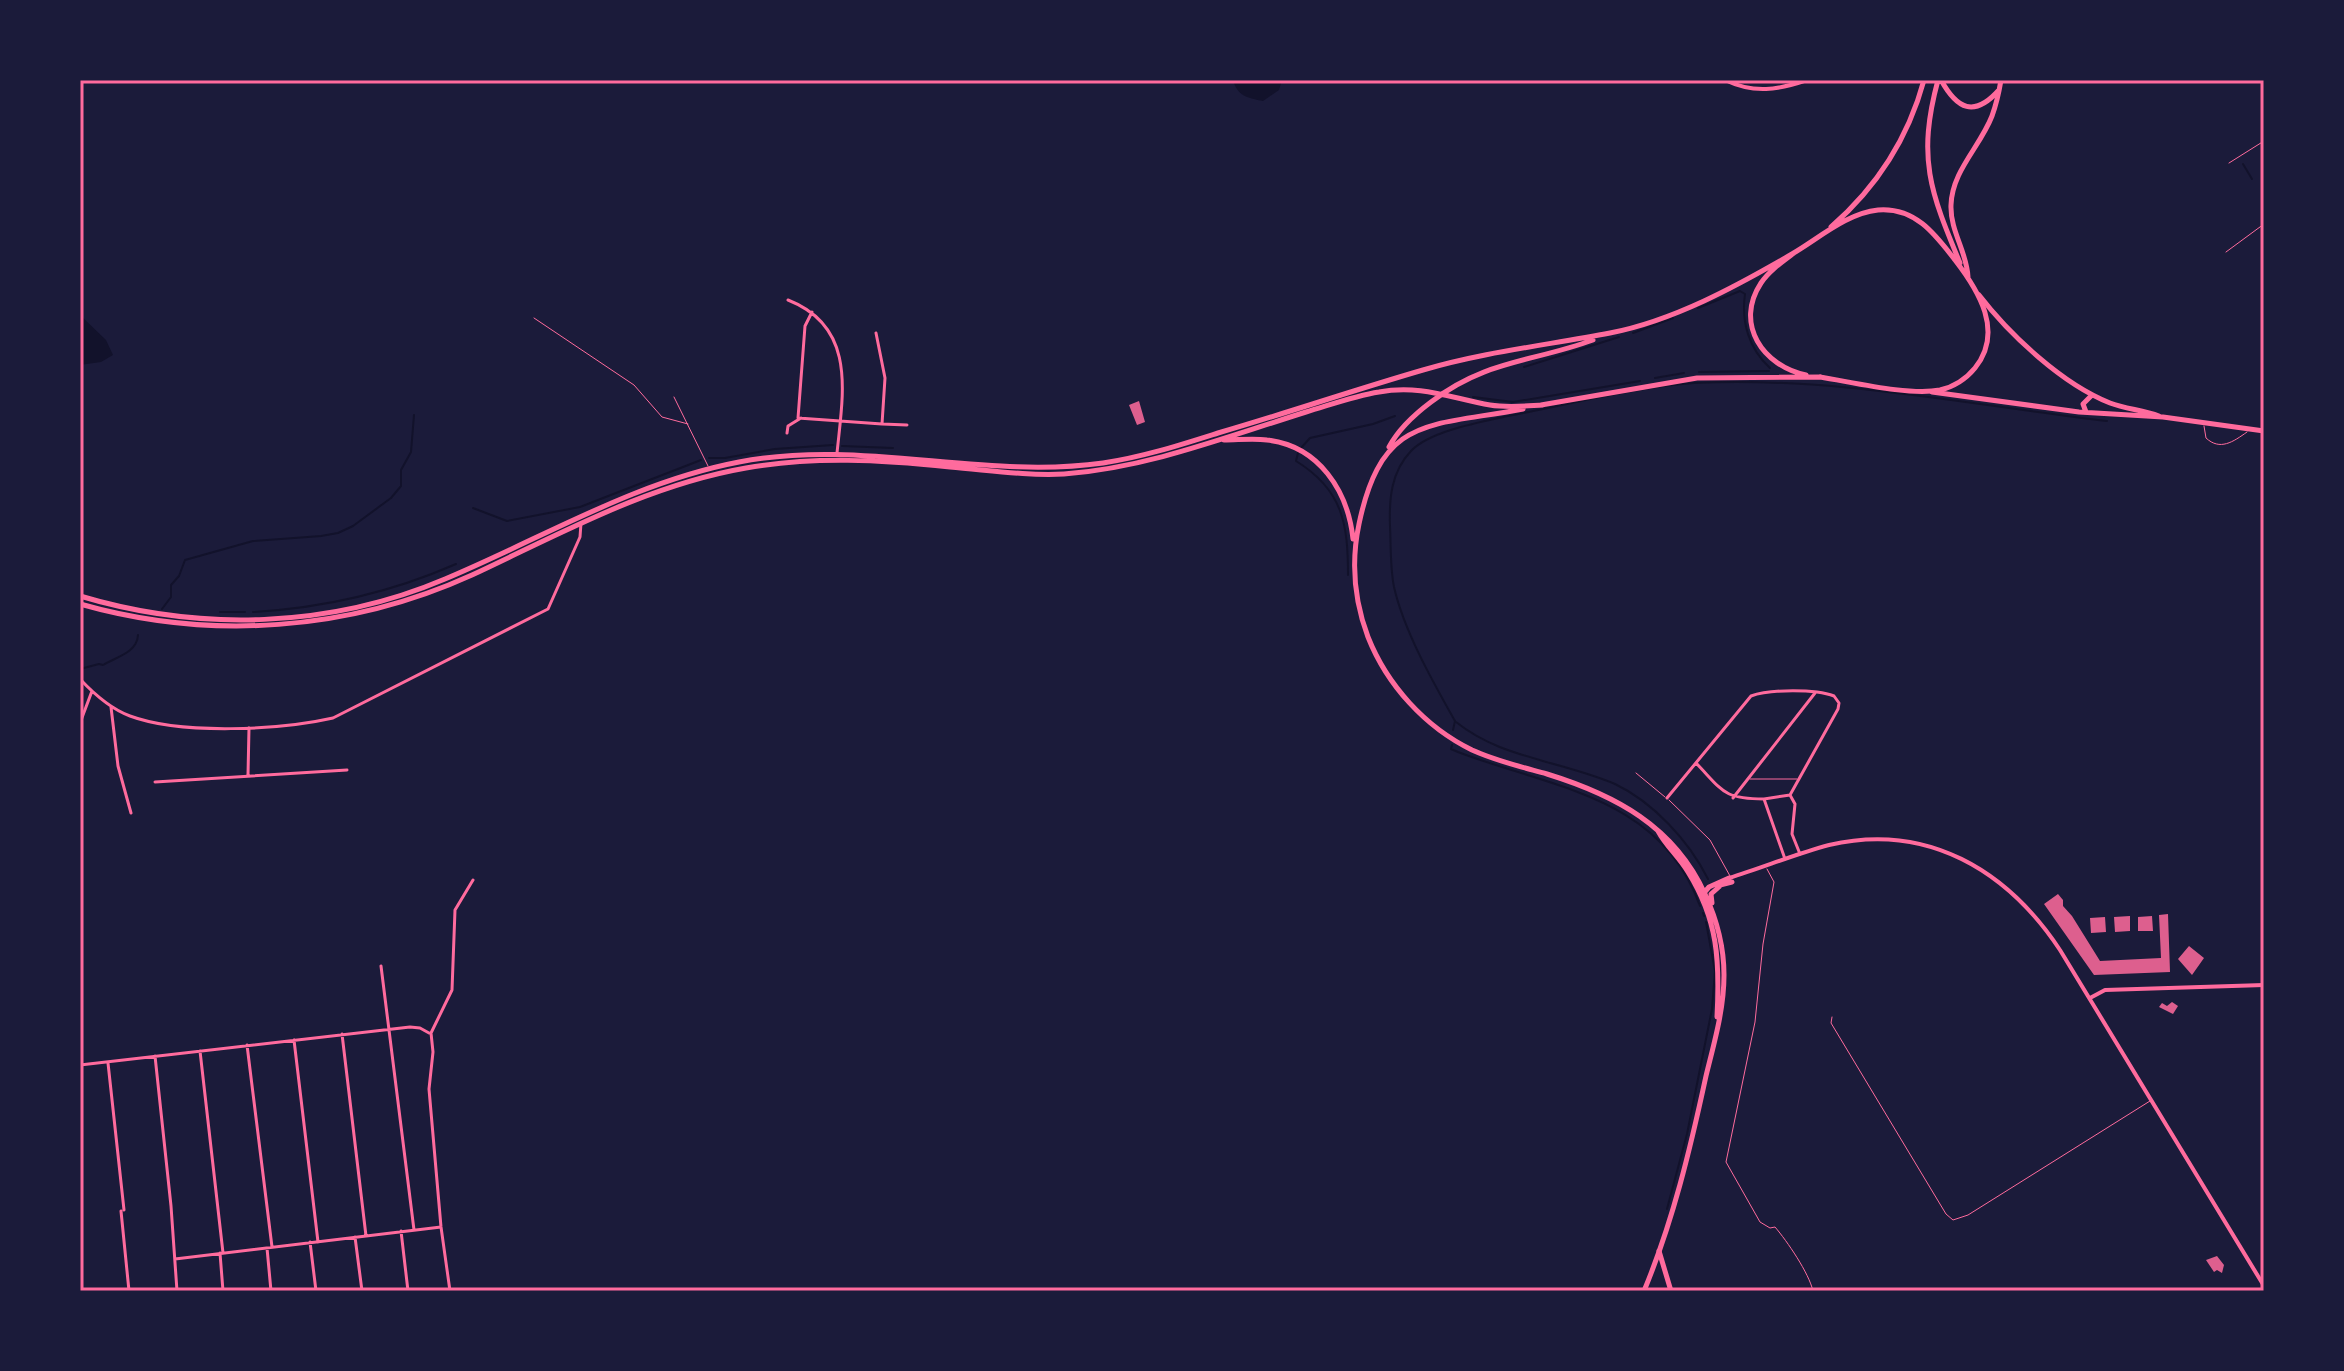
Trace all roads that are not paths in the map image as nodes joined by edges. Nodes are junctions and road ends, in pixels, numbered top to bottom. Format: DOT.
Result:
graph roads {
  1 [pos="1725,80"];
  2 [pos="1807,80"];
  3 [pos="1924,80"];
  4 [pos="1939,80"];
  5 [pos="2001,80"];
  6 [pos="1999,89"];
  7 [pos="2264,141"];
  8 [pos="2229,163"];
  9 [pos="2264,224"];
  10 [pos="1824,233"];
  11 [pos="2226,252"];
  12 [pos="1794,253"];
  13 [pos="1966,274"];
  14 [pos="1979,295"];
  15 [pos="788,300"];
  16 [pos="812,312"];
  17 [pos="534,318"];
  18 [pos="876,333"];
  19 [pos="1610,333"];
  20 [pos="1821,377"];
  21 [pos="1923,391"];
  22 [pos="2093,395"];
  23 [pos="674,397"];
  24 [pos="1543,405"];
  25 [pos="2087,413"];
  26 [pos="2163,417"];
  27 [pos="801,418"];
  28 [pos="840,420"];
  29 [pos="2203,423"];
  30 [pos="688,424"];
  31 [pos="882,424"];
  32 [pos="1257,424"];
  33 [pos="907,425"];
  34 [pos="2251,429"];
  35 [pos="2264,431"];
  36 [pos="787,433"];
  37 [pos="1219,440"];
  38 [pos="1387,452"];
  39 [pos="837,453"];
  40 [pos="709,468"];
  41 [pos="581,523"];
  42 [pos="1354,547"];
  43 [pos="80,596"];
  44 [pos="80,604"];
  45 [pos="80,679"];
  46 [pos="92,691"];
  47 [pos="1815,693"];
  48 [pos="111,707"];
  49 [pos="80,723"];
  50 [pos="249,728"];
  51 [pos="1696,763"];
  52 [pos="347,770"];
  53 [pos="1636,773"];
  54 [pos="248,775"];
  55 [pos="1748,779"];
  56 [pos="1799,779"];
  57 [pos="155,782"];
  58 [pos="1790,795"];
  59 [pos="1667,798"];
  60 [pos="1733,798"];
  61 [pos="1764,799"];
  62 [pos="131,813"];
  63 [pos="1655,827"];
  64 [pos="1800,854"];
  65 [pos="1785,859"];
  66 [pos="1766,866"];
  67 [pos="473,880"];
  68 [pos="1730,880"];
  69 [pos="1704,890"];
  70 [pos="381,966"];
  71 [pos="1724,977"];
  72 [pos="2264,985"];
  73 [pos="2090,998"];
  74 [pos="1832,1017"];
  75 [pos="389,1029"];
  76 [pos="1716,1032"];
  77 [pos="342,1034"];
  78 [pos="431,1037"];
  79 [pos="294,1040"];
  80 [pos="247,1045"];
  81 [pos="200,1051"];
  82 [pos="155,1056"];
  83 [pos="108,1062"];
  84 [pos="80,1065"];
  85 [pos="2151,1100"];
  86 [pos="441,1227"];
  87 [pos="414,1230"];
  88 [pos="401,1231"];
  89 [pos="366,1236"];
  90 [pos="355,1237"];
  91 [pos="310,1242"];
  92 [pos="318,1242"];
  93 [pos="270,1248"];
  94 [pos="1659,1251"];
  95 [pos="222,1253"];
  96 [pos="175,1259"];
  97 [pos="2262,1287"];
  98 [pos="129,1291"];
  99 [pos="177,1291"];
  100 [pos="223,1291"];
  101 [pos="271,1291"];
  102 [pos="316,1291"];
  103 [pos="362,1291"];
  104 [pos="408,1291"];
  105 [pos="450,1291"];
  106 [pos="1644,1291"];
  107 [pos="1671,1291"];
  108 [pos="1813,1291"];
  1 -- 2 [label="main road"];
  3 -- 10 [label="main road"];
  4 -- 6 [label="main road"];
  4 -- 13 [label="main road"];
  5 -- 6 [label="main road"];
  6 -- 13 [label="main road"];
  7 -- 8 [label="lane"];
  9 -- 11 [label="lane"];
  10 -- 12 [label="main road"];
  10 -- 13 [label="main road"];
  12 -- 19 [label="main road"];
  12 -- 20 [label="main road"];
  13 -- 14 [label="main road"];
  14 -- 21 [label="main road"];
  14 -- 22 [label="main road"];
  15 -- 16 [label="street"];
  16 -- 27 [label="street"];
  16 -- 28 [label="street"];
  17 -- 30 [label="lane"];
  18 -- 31 [label="street"];
  19 -- 32 [label="main road"];
  19 -- 38 [label="main road"];
  20 -- 21 [label="main road"];
  20 -- 24 [label="main road"];
  21 -- 25 [label="main road"];
  22 -- 25 [label="main road"];
  22 -- 26 [label="main road"];
  23 -- 30 [label="lane"];
  24 -- 32 [label="main road"];
  24 -- 38 [label="main road"];
  25 -- 26 [label="main road"];
  26 -- 29 [label="main road"];
  27 -- 28 [label="street"];
  27 -- 36 [label="street"];
  28 -- 31 [label="street"];
  28 -- 39 [label="street"];
  29 -- 34 [label="main road"];
  29 -- 34 [label="lane"];
  30 -- 40 [label="lane"];
  31 -- 33 [label="street"];
  32 -- 37 [label="main road"];
  32 -- 39 [label="main road"];
  34 -- 35 [label="main road"];
  37 -- 41 [label="main road"];
  37 -- 42 [label="main road"];
  38 -- 42 [label="main road"];
  39 -- 40 [label="main road"];
  40 -- 43 [label="main road"];
  41 -- 44 [label="main road"];
  41 -- 50 [label="street"];
  42 -- 63 [label="main road"];
  45 -- 46 [label="street"];
  46 -- 48 [label="street"];
  46 -- 49 [label="street"];
  47 -- 51 [label="street"];
  47 -- 55 [label="street"];
  47 -- 56 [label="street"];
  48 -- 50 [label="street"];
  48 -- 62 [label="street"];
  50 -- 54 [label="street"];
  51 -- 59 [label="street"];
  51 -- 60 [label="street"];
  52 -- 54 [label="street"];
  53 -- 59 [label="lane"];
  54 -- 57 [label="street"];
  55 -- 56 [label="lane"];
  55 -- 60 [label="street"];
  56 -- 58 [label="street"];
  58 -- 61 [label="street"];
  58 -- 64 [label="street"];
  59 -- 68 [label="lane"];
  60 -- 61 [label="street"];
  61 -- 65 [label="street"];
  63 -- 68 [label="main road"];
  63 -- 69 [label="main road"];
  63 -- 76 [label="main road"];
  64 -- 65 [label="main road"];
  64 -- 73 [label="main road"];
  65 -- 66 [label="main road"];
  66 -- 68 [label="main road"];
  66 -- 108 [label="lane"];
  67 -- 78 [label="street"];
  68 -- 69 [label="main road"];
  68 -- 71 [label="main road"];
  69 -- 71 [label="main road"];
  69 -- 76 [label="main road"];
  70 -- 75 [label="street"];
  71 -- 76 [label="main road"];
  72 -- 73 [label="main road"];
  73 -- 85 [label="main road"];
  74 -- 85 [label="lane"];
  75 -- 77 [label="street"];
  75 -- 78 [label="street"];
  75 -- 87 [label="street"];
  76 -- 94 [label="main road"];
  77 -- 79 [label="street"];
  77 -- 89 [label="street"];
  78 -- 86 [label="street"];
  79 -- 80 [label="street"];
  79 -- 92 [label="street"];
  80 -- 81 [label="street"];
  80 -- 93 [label="street"];
  81 -- 82 [label="street"];
  81 -- 95 [label="street"];
  82 -- 83 [label="street"];
  82 -- 96 [label="street"];
  83 -- 84 [label="street"];
  83 -- 98 [label="street"];
  85 -- 97 [label="main road"];
  86 -- 87 [label="street"];
  86 -- 105 [label="street"];
  87 -- 88 [label="street"];
  88 -- 89 [label="street"];
  88 -- 104 [label="street"];
  89 -- 90 [label="street"];
  90 -- 92 [label="street"];
  90 -- 103 [label="street"];
  91 -- 92 [label="street"];
  91 -- 93 [label="street"];
  91 -- 102 [label="street"];
  93 -- 95 [label="street"];
  93 -- 101 [label="street"];
  94 -- 106 [label="main road"];
  94 -- 107 [label="main road"];
  95 -- 96 [label="street"];
  95 -- 100 [label="street"];
  96 -- 99 [label="street"];
}
